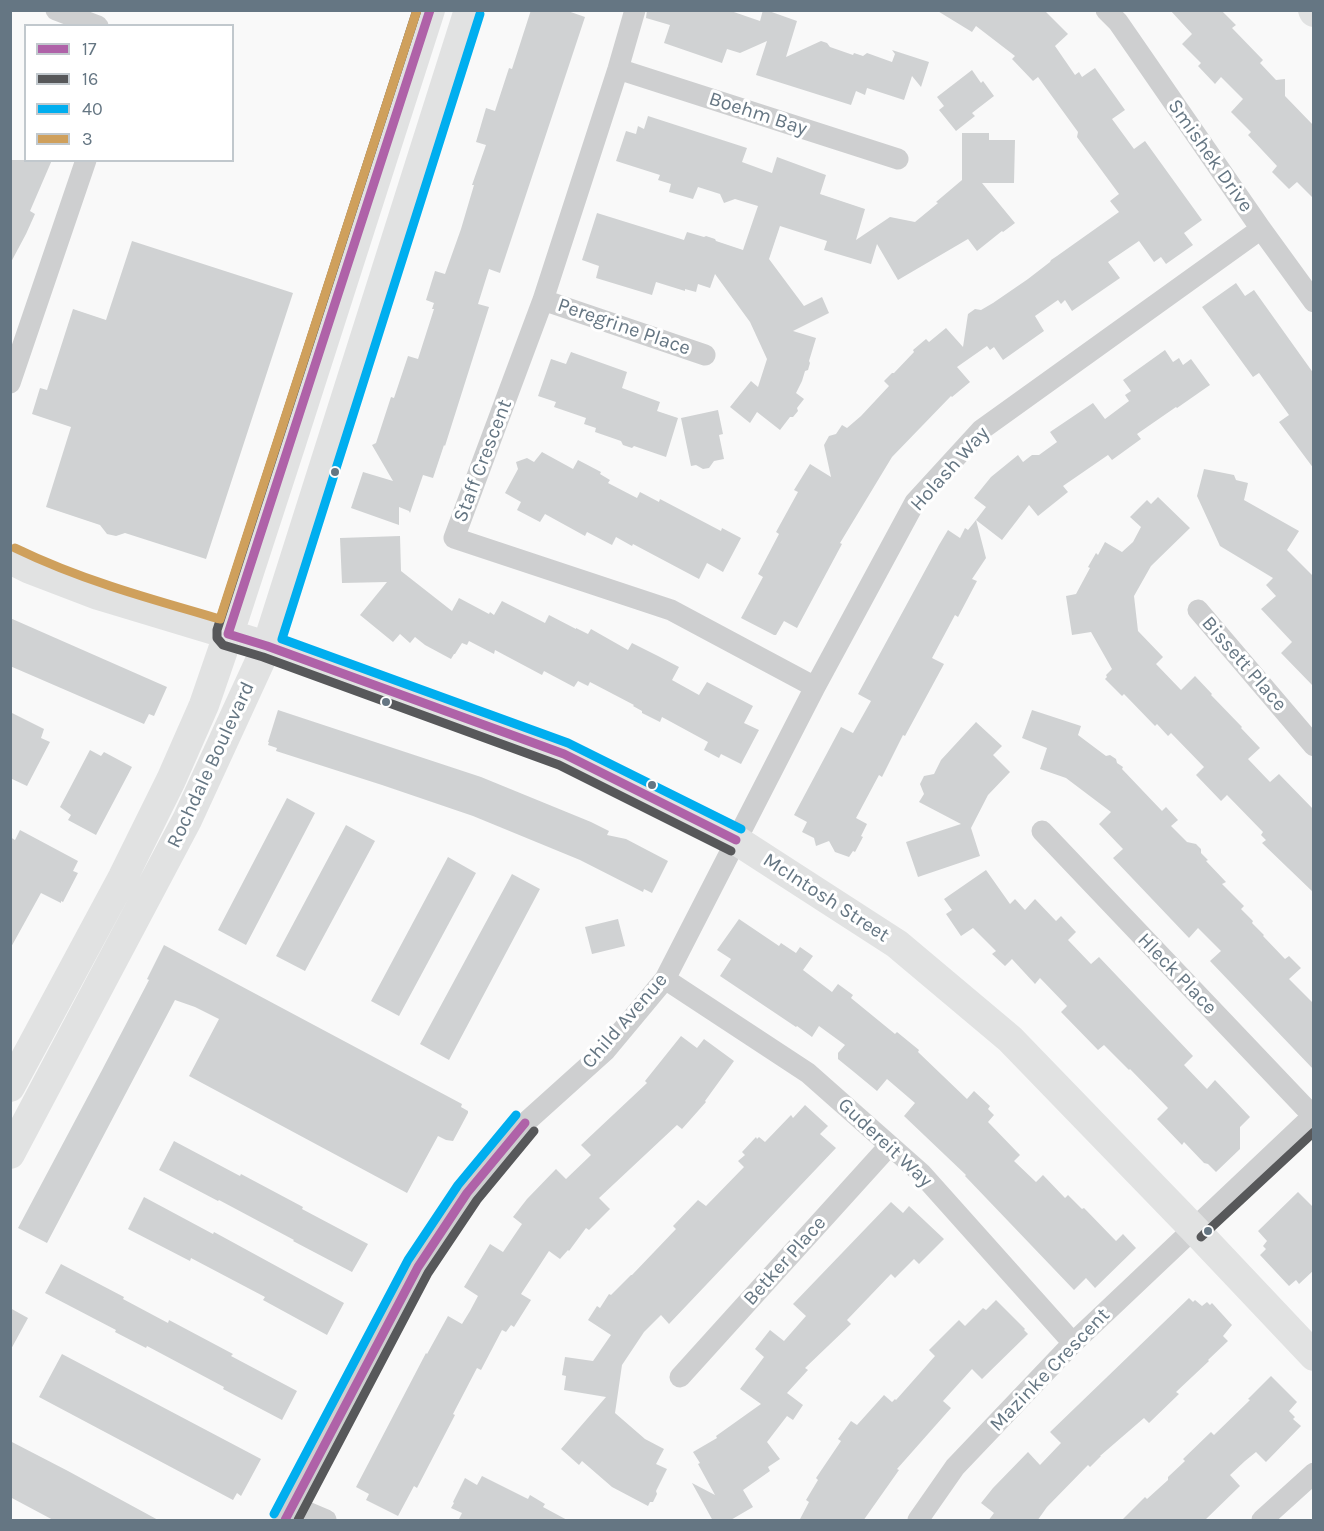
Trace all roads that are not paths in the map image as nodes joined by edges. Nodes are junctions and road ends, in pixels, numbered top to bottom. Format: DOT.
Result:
graph roads {
  1 [pos="56,10"];
  2 [pos="430,10"];
  3 [pos="469,10"];
  4 [pos="635,10"];
  5 [pos="1106,10"];
  6 [pos="93,24"];
  7 [pos="618,69"];
  8 [pos="898,159"];
  9 [pos="85,162"];
  10 [pos="1261,229"];
  11 [pos="543,300"];
  12 [pos="1314,303"];
  13 [pos="705,355"];
  14 [pos="10,383"];
  15 [pos="10,558"];
  16 [pos="1198,610"];
  17 [pos="228,634"];
  18 [pos="267,646"];
  19 [pos="815,687"];
  20 [pos="1314,746"];
  21 [pos="1042,831"];
  22 [pos="736,840"];
  23 [pos="665,979"];
  24 [pos="10,1087"];
  25 [pos="1313,1115"];
  26 [pos="889,1146"];
  27 [pos="10,1154"];
  28 [pos="1193,1228"];
  29 [pos="1073,1343"];
  30 [pos="1314,1356"];
  31 [pos="680,1377"];
  32 [pos="1314,1473"];
  33 [pos="289,1513"];
  34 [pos="326,1521"];
  35 [pos="918,1521"];
  36 [pos="1262,1521"];
  1 -- 6 [label="street"];
  2 -- 17 [label="main road, Rochdale Boulevard"];
  3 -- 18 [label="main road, Rochdale Boulevard"];
  4 -- 7 [label="street, Staff Crescent"];
  5 -- 10 [label="street, Smishek Drive"];
  7 -- 8 [label="street, Boehm Bay"];
  7 -- 11 [label="street, Staff Crescent"];
  9 -- 14 [label="street"];
  10 -- 12 [label="street, Smishek Drive"];
  10 -- 19 [label="street, Holash Way"];
  11 -- 13 [label="street, Peregrine Place"];
  11 -- 19 [label="street, Staff Crescent"];
  15 -- 17 [label="main road, McIntosh Street"];
  16 -- 20 [label="street, Bissett Place"];
  17 -- 18 [label="main road, McIntosh Street"];
  17 -- 24 [label="main road, Rochdale Boulevard"];
  18 -- 22 [label="main road, McIntosh Street"];
  18 -- 27 [label="main road, Rochdale Boulevard"];
  19 -- 22 [label="street, Holash Way"];
  21 -- 25 [label="street, Hleck Place"];
  22 -- 23 [label="street, Child Avenue"];
  22 -- 28 [label="main road, McIntosh Street"];
  23 -- 26 [label="street, Gudereit Way"];
  23 -- 33 [label="street, Child Avenue"];
  25 -- 28 [label="street, Mazinke Crescent"];
  26 -- 29 [label="street, Gudereit Way"];
  26 -- 31 [label="street, Betker Place"];
  28 -- 29 [label="street, Mazinke Crescent"];
  28 -- 30 [label="main road, McIntosh Street"];
  29 -- 35 [label="street, Mazinke Crescent"];
  32 -- 36 [label="street"];
  33 -- 34 [label="street"];
}
